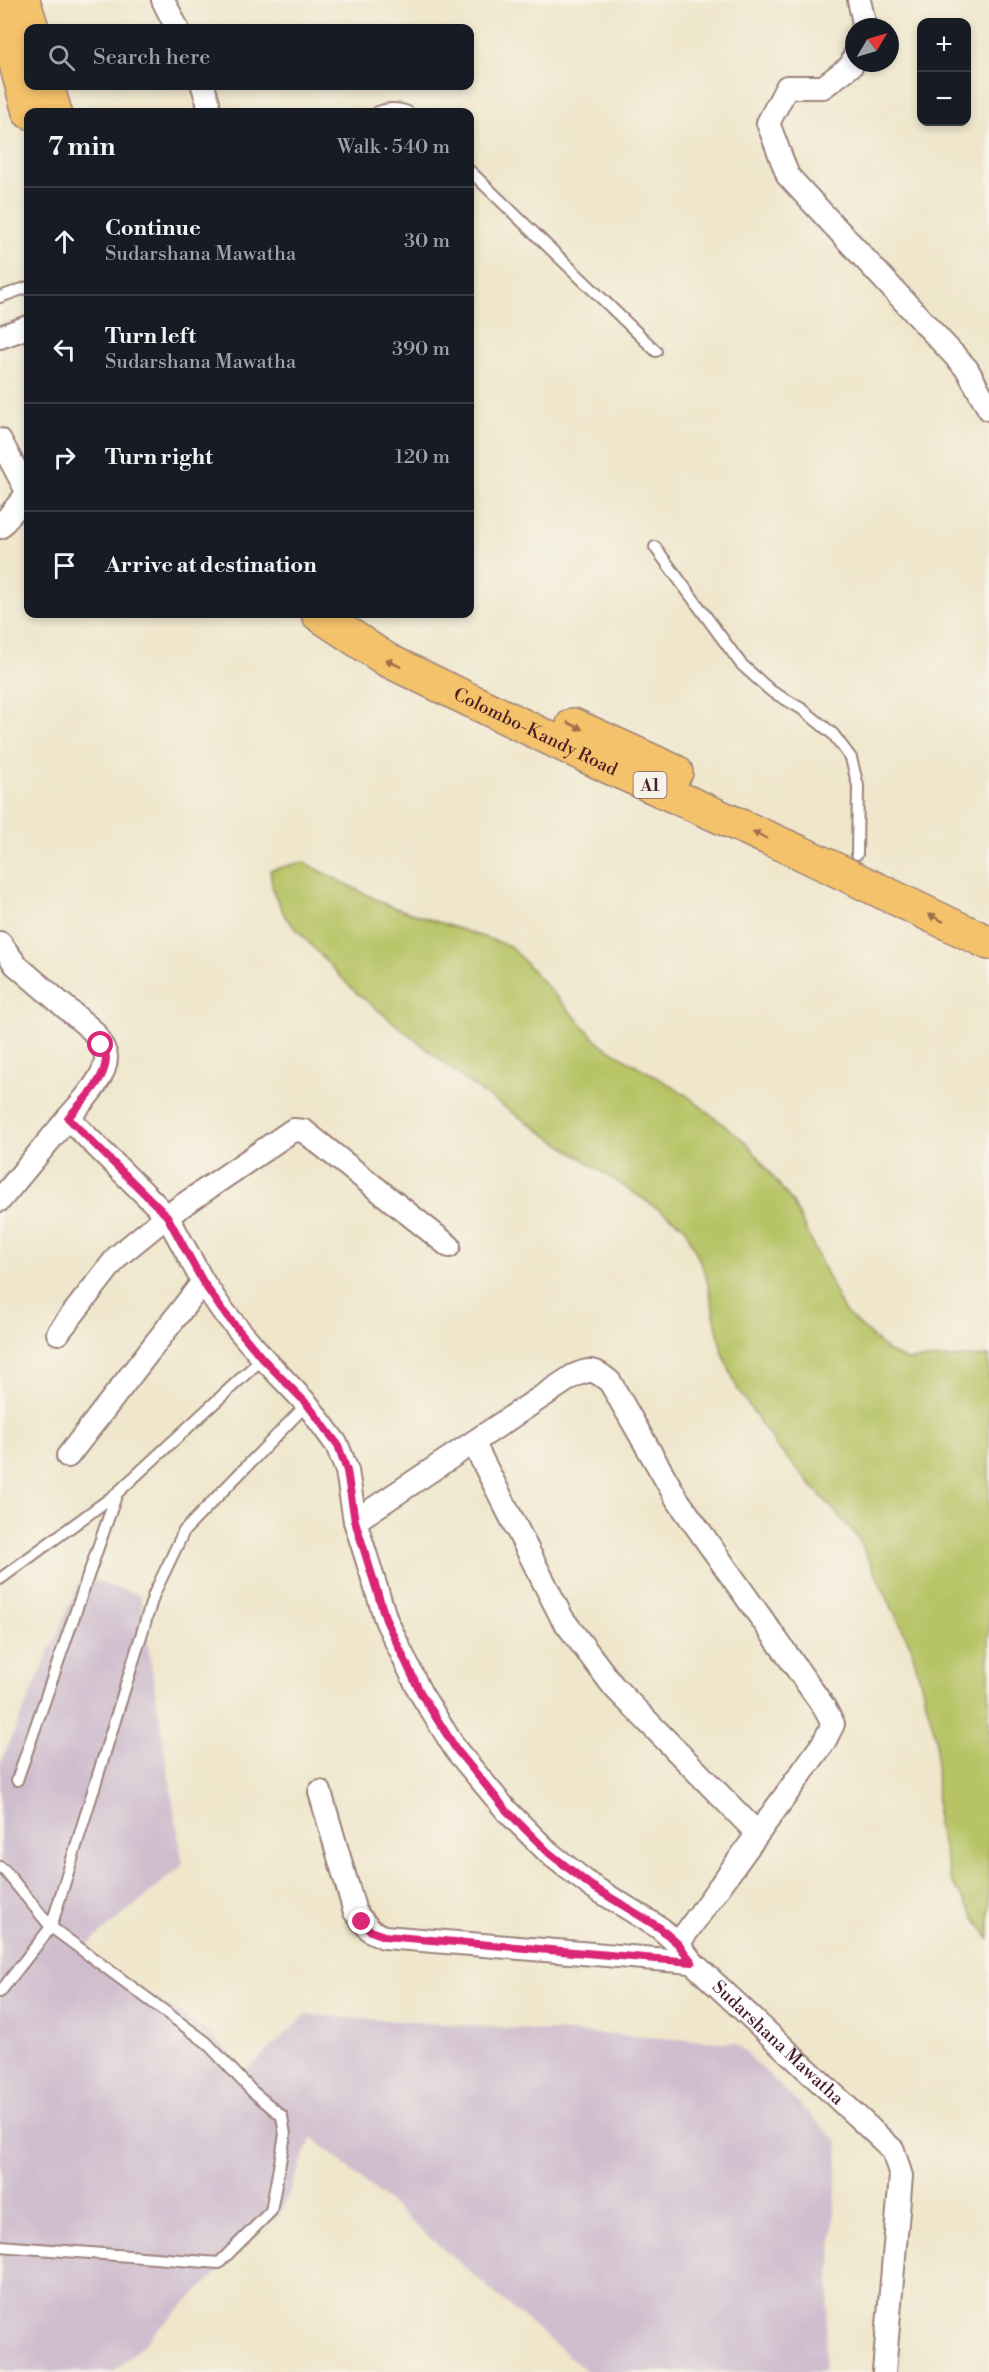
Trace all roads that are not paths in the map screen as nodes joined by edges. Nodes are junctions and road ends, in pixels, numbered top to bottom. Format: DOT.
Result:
graph roads {
  1 [pos="23,0"];
  2 [pos="163,0"];
  3 [pos="859,0"];
  4 [pos="0,5"];
  5 [pos="863,18"];
  6 [pos="31,24"];
  7 [pos="175,24"];
  8 [pos="845,70"];
  9 [pos="48,90"];
  10 [pos="204,90"];
  11 [pos="28,108"];
  12 [pos="54,108"];
  13 [pos="208,108"];
  14 [pos="474,175"];
  15 [pos="24,288"];
  16 [pos="0,297"];
  17 [pos="24,328"];
  18 [pos="0,337"];
  19 [pos="656,351"];
  20 [pos="989,409"];
  21 [pos="0,440"];
  22 [pos="24,485"];
  23 [pos="24,498"];
  24 [pos="0,527"];
  25 [pos="655,547"];
  26 [pos="324,618"];
  27 [pos="362,618"];
  28 [pos="857,855"];
  29 [pos="989,919"];
  30 [pos="0,943"];
  31 [pos="989,943"];
  32 [pos="68,1118"];
  33 [pos="0,1200"];
  34 [pos="167,1216"];
  35 [pos="449,1246"];
  36 [pos="203,1282"];
  37 [pos="58,1333"];
  38 [pos="262,1358"];
  39 [pos="307,1404"];
  40 [pos="474,1444"];
  41 [pos="68,1456"];
  42 [pos="117,1493"];
  43 [pos="355,1521"];
  44 [pos="0,1579"];
  45 [pos="17,1780"];
  46 [pos="320,1792"];
  47 [pos="757,1833"];
  48 [pos="0,1867"];
  49 [pos="51,1926"];
  50 [pos="678,1944"];
  51 [pos="692,1962"];
  52 [pos="0,1992"];
  53 [pos="0,2246"];
  54 [pos="884,2372"];
  1 -- 6 [label="highway"];
  2 -- 7 [label="street"];
  3 -- 5 [label="street"];
  4 -- 11 [label="highway"];
  8 -- 20 [label="street"];
  9 -- 12 [label="highway"];
  10 -- 13 [label="street"];
  14 -- 19 [label="lane"];
  15 -- 16 [label="lane"];
  17 -- 18 [label="street"];
  21 -- 22 [label="street"];
  23 -- 24 [label="street"];
  25 -- 28 [label="lane"];
  31 -- 26 [label="highway, Colombo-Kandy Road / A1, one-way"];
  27 -- 28 [label="highway, Colombo-Kandy Road / A1, one-way"];
  28 -- 29 [label="highway, Colombo-Kandy Road / A1"];
  30 -- 32 [label="street"];
  32 -- 33 [label="street"];
  32 -- 34 [label="street, Sudarshana Mawatha"];
  34 -- 35 [label="street"];
  34 -- 36 [label="street, Sudarshana Mawatha"];
  34 -- 37 [label="street"];
  36 -- 38 [label="street, Sudarshana Mawatha"];
  36 -- 41 [label="street"];
  38 -- 39 [label="street, Sudarshana Mawatha"];
  38 -- 42 [label="lane"];
  39 -- 43 [label="street, Sudarshana Mawatha"];
  39 -- 49 [label="lane"];
  40 -- 43 [label="street"];
  40 -- 47 [label="street"];
  40 -- 47 [label="street"];
  42 -- 44 [label="lane"];
  42 -- 45 [label="lane"];
  43 -- 50 [label="street, Sudarshana Mawatha"];
  46 -- 51 [label="street"];
  47 -- 50 [label="street"];
  48 -- 49 [label="lane"];
  49 -- 52 [label="lane"];
  49 -- 53 [label="lane"];
  50 -- 51 [label="street, Sudarshana Mawatha"];
  51 -- 54 [label="street, Sudarshana Mawatha"];
}
